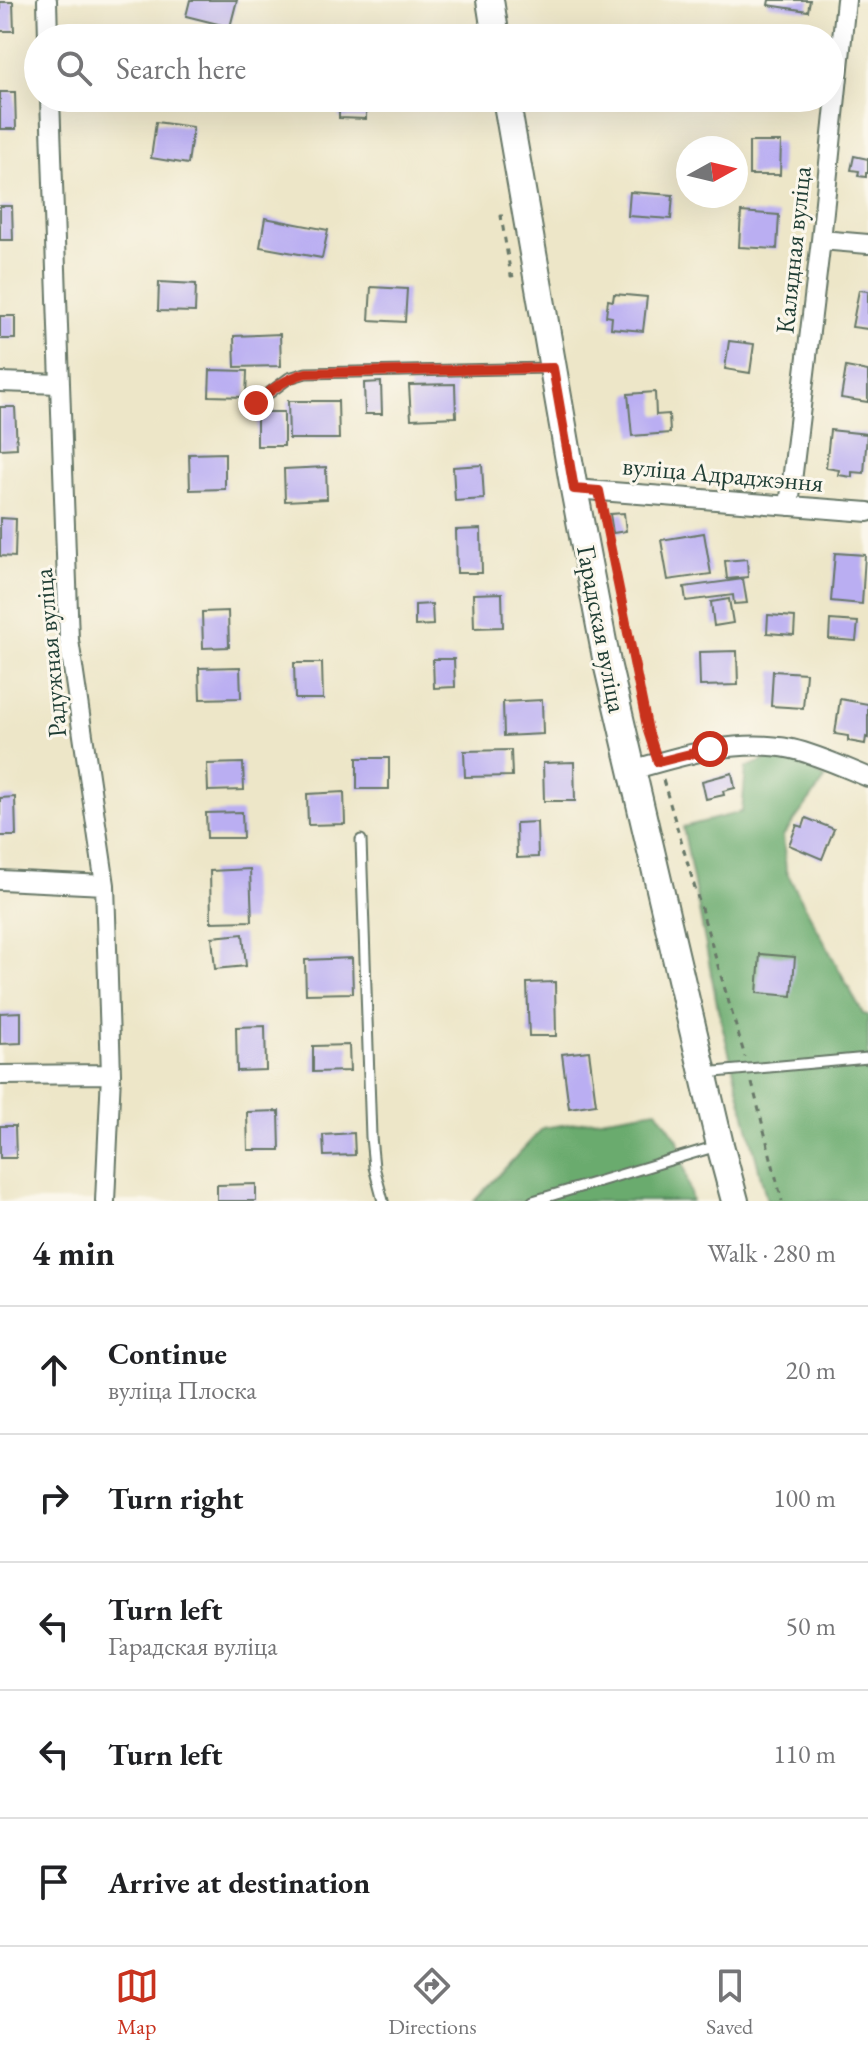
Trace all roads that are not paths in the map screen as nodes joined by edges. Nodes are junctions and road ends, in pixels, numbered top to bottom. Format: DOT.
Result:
graph roads {
  1 [pos="47,0"];
  2 [pos="490,0"];
  3 [pos="846,0"];
  4 [pos="48,24"];
  5 [pos="494,24"];
  6 [pos="844,24"];
  7 [pos="50,112"];
  8 [pos="508,112"];
  9 [pos="834,112"];
  10 [pos="821,240"];
  11 [pos="868,244"];
  12 [pos="553,368"];
  13 [pos="0,382"];
  14 [pos="60,384"];
  15 [pos="256,403"];
  16 [pos="587,490"];
  17 [pos="789,506"];
  18 [pos="868,512"];
  19 [pos="632,770"];
  20 [pos="868,777"];
  21 [pos="361,840"];
  22 [pos="0,880"];
  23 [pos="105,885"];
  24 [pos="868,1058"];
  25 [pos="703,1073"];
  26 [pos="111,1074"];
  27 [pos="0,1075"];
  28 [pos="720,1145"];
  29 [pos="105,1201"];
  30 [pos="383,1201"];
  31 [pos="533,1201"];
  32 [pos="735,1201"];
  1 -- 4 [label="street"];
  2 -- 5 [label="main road"];
  3 -- 6 [label="street, Калядная вуліца"];
  7 -- 14 [label="street, Радужная вуліца"];
  8 -- 12 [label="main road, Гарадская вуліца"];
  9 -- 10 [label="street, Калядная вуліца"];
  10 -- 11 [label="street"];
  10 -- 17 [label="street, Калядная вуліца"];
  12 -- 15 [label="lane"];
  12 -- 16 [label="main road, Гарадская вуліца"];
  13 -- 14 [label="street"];
  14 -- 23 [label="street, Радужная вуліца"];
  16 -- 17 [label="street, вуліца Адраджэння"];
  16 -- 19 [label="main road, Гарадская вуліца"];
  17 -- 18 [label="street, вуліца Адраджэння"];
  19 -- 20 [label="street"];
  19 -- 25 [label="main road, Гарадская вуліца"];
  21 -- 30 [label="lane"];
  22 -- 23 [label="street"];
  23 -- 26 [label="street, Радужная вуліца"];
  24 -- 25 [label="lane"];
  25 -- 28 [label="main road, Гарадская вуліца"];
  26 -- 27 [label="street"];
  26 -- 29 [label="street, Радужная вуліца"];
  28 -- 31 [label="lane"];
  28 -- 32 [label="main road, Гарадская вуліца"];
}
